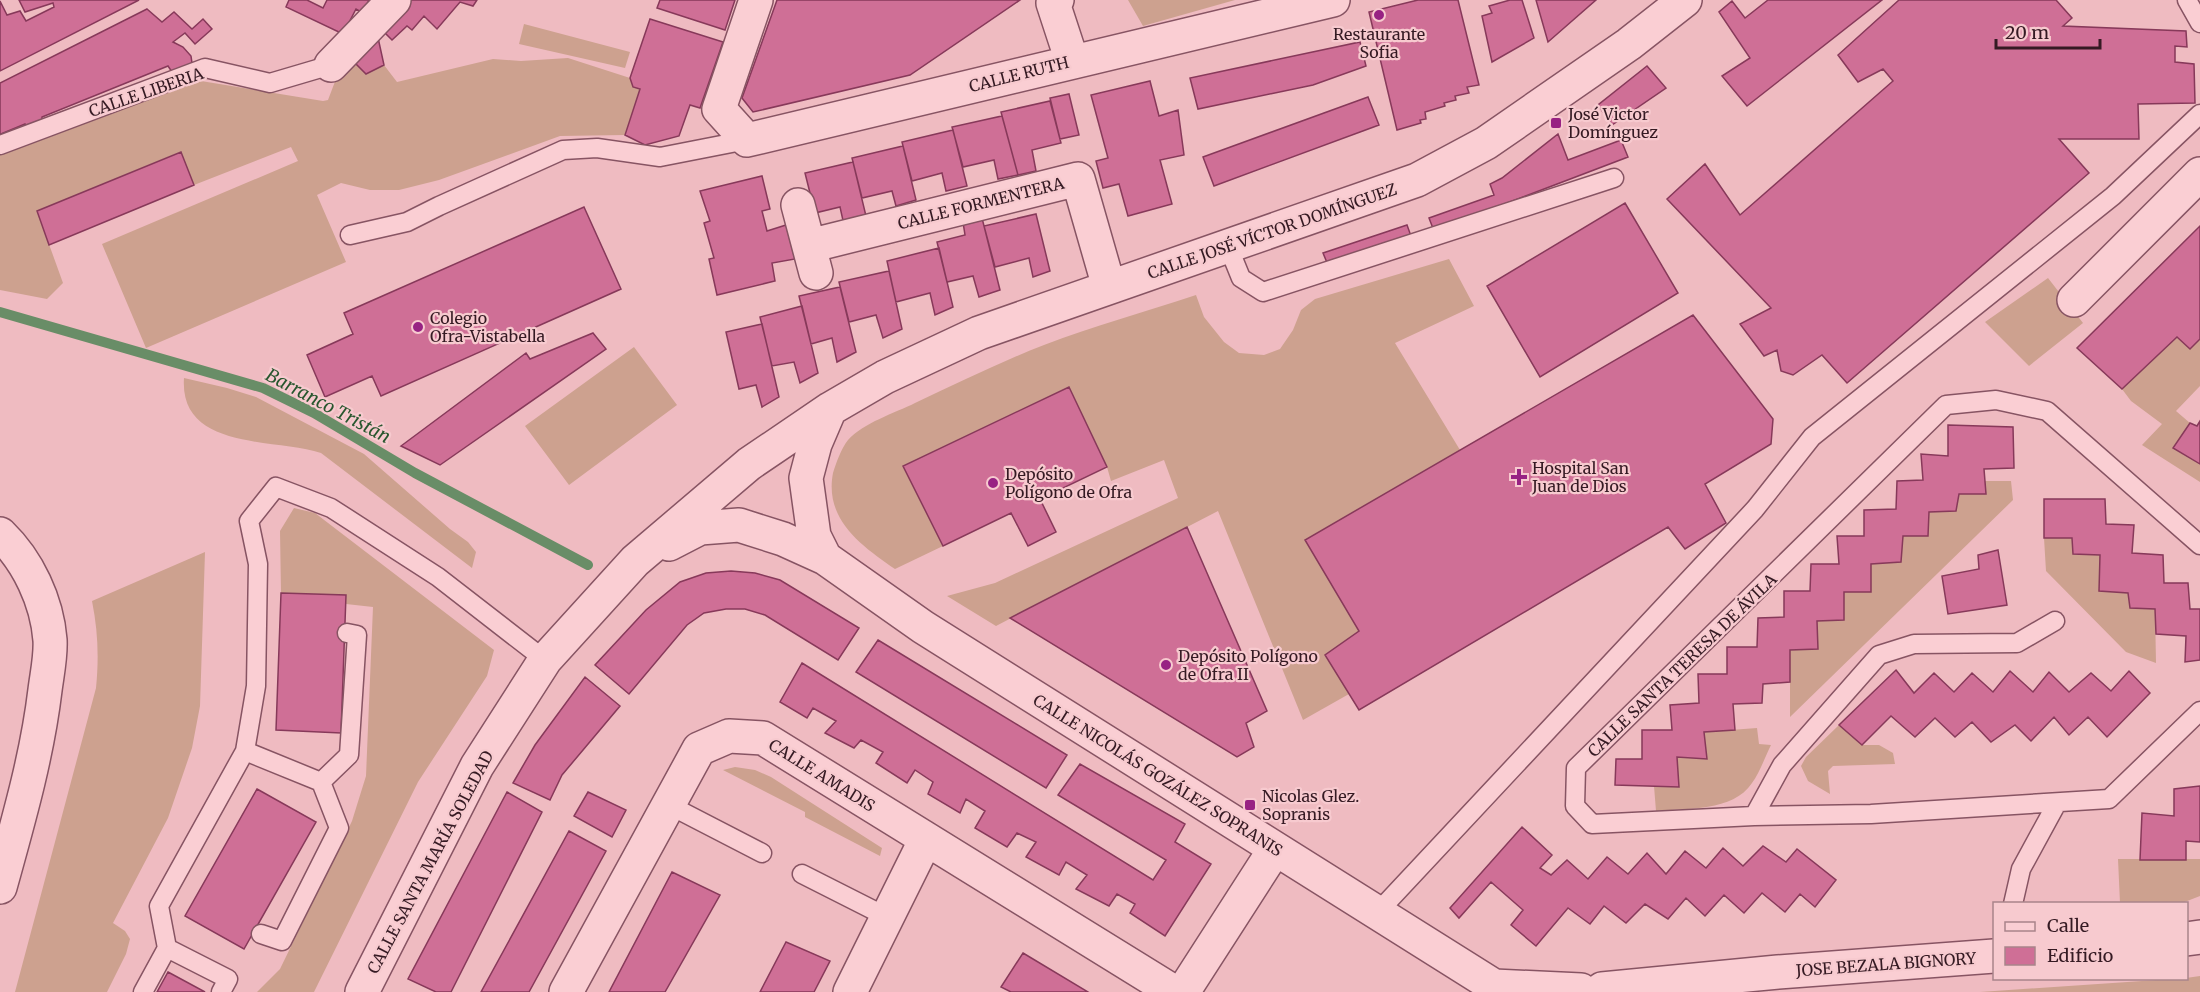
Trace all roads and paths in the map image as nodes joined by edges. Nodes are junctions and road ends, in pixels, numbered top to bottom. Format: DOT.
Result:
graph roads {
  1 [pos="394,0"];
  2 [pos="756,0"];
  3 [pos="1057,0"];
  4 [pos="1333,0"];
  5 [pos="1685,0"];
  6 [pos="2187,0"];
  7 [pos="2200,22"];
  8 [pos="1072,61"];
  9 [pos="331,65"];
  10 [pos="2200,114"];
  11 [pos="747,141"];
  12 [pos="0,145"];
  13 [pos="2200,174"];
  14 [pos="1614,178"];
  15 [pos="798,205"];
  16 [pos="350,235"];
  17 [pos="1228,246"];
  18 [pos="1109,287"];
  19 [pos="2074,300"];
  20 [pos="830,409"];
  21 [pos="0,534"];
  22 [pos="2200,544"];
  23 [pos="825,558"];
  24 [pos="635,561"];
  25 [pos="2055,621"];
  26 [pos="347,633"];
  27 [pos="545,660"];
  28 [pos="2200,711"];
  29 [pos="245,751"];
  30 [pos="321,782"];
  31 [pos="2057,802"];
  32 [pos="669,805"];
  33 [pos="1754,816"];
  34 [pos="926,839"];
  35 [pos="1275,849"];
  36 [pos="762,853"];
  37 [pos="802,873"];
  38 [pos="0,887"];
  39 [pos="2013,902"];
  40 [pos="1377,913"];
  41 [pos="887,917"];
  42 [pos="261,934"];
  43 [pos="167,948"];
  44 [pos="1993,956"];
  45 [pos="1766,982"];
  46 [pos="1496,989"];
  47 [pos="1593,991"];
  48 [pos="143,992"];
  49 [pos="220,992"];
  50 [pos="362,992"];
  51 [pos="566,992"];
  52 [pos="850,992"];
  53 [pos="1174,992"];
  54 [pos="1183,992"];
  1 -- 9 [label="street"];
  2 -- 11 [label="street"];
  3 -- 8 [label="street"];
  4 -- 8 [label="street, CALLE RUTH"];
  5 -- 17 [label="street, CALLE JOSÉ VÍCTOR DOMÍNGUEZ"];
  6 -- 7 [label="lane"];
  8 -- 11 [label="street, CALLE RUTH"];
  9 -- 12 [label="lane, CALLE LIBERIA"];
  10 -- 40 [label="lane"];
  11 -- 16 [label="lane"];
  13 -- 19 [label="street"];
  14 -- 17 [label="lane"];
  15 -- 18 [label="street, CALLE FORMENTERA"];
  17 -- 18 [label="street, CALLE JOSÉ VÍCTOR DOMÍNGUEZ"];
  18 -- 20 [label="street, CALLE JOSÉ VÍCTOR DOMÍNGUEZ"];
  20 -- 23 [label="street"];
  20 -- 24 [label="street, CALLE SANTA MARÍA SOLEDAD"];
  21 -- 38 [label="street"];
  22 -- 33 [label="lane, CALLE SANTA TERESA DE ÁVILA"];
  23 -- 24 [label="street, CALLE NICOLÁS GOZÁLEZ SOPRANIS"];
  23 -- 35 [label="street, CALLE NICOLÁS GOZÁLEZ SOPRANIS"];
  24 -- 27 [label="street, CALLE SANTA MARÍA SOLEDAD"];
  25 -- 33 [label="lane"];
  26 -- 30 [label="lane"];
  27 -- 29 [label="lane"];
  27 -- 50 [label="street, CALLE SANTA MARÍA SOLEDAD"];
  28 -- 31 [label="lane, CALLE SANTA TERESA DE ÁVILA"];
  29 -- 30 [label="lane"];
  29 -- 43 [label="lane"];
  30 -- 42 [label="lane"];
  31 -- 33 [label="lane, CALLE SANTA TERESA DE ÁVILA"];
  31 -- 39 [label="lane"];
  32 -- 34 [label="street, CALLE AMADIS"];
  32 -- 36 [label="lane"];
  32 -- 51 [label="street, CALLE AMADIS"];
  34 -- 41 [label="street"];
  34 -- 53 [label="street, CALLE AMADIS"];
  35 -- 40 [label="street, CALLE NICOLÁS GOZÁLEZ SOPRANIS"];
  35 -- 54 [label="street"];
  37 -- 41 [label="lane"];
  40 -- 46 [label="street, CALLE NICOLÁS GOZÁLEZ SOPRANIS"];
  41 -- 52 [label="street"];
  43 -- 48 [label="lane"];
  43 -- 49 [label="lane"];
  44 -- 45 [label="street, JOSE BEZALA BIGNORY"];
  45 -- 47 [label="street, JOSE BEZALA BIGNORY"];
  46 -- 47 [label="street, CALLE NICOLÁS GOZÁLEZ SOPRANIS"];
}
